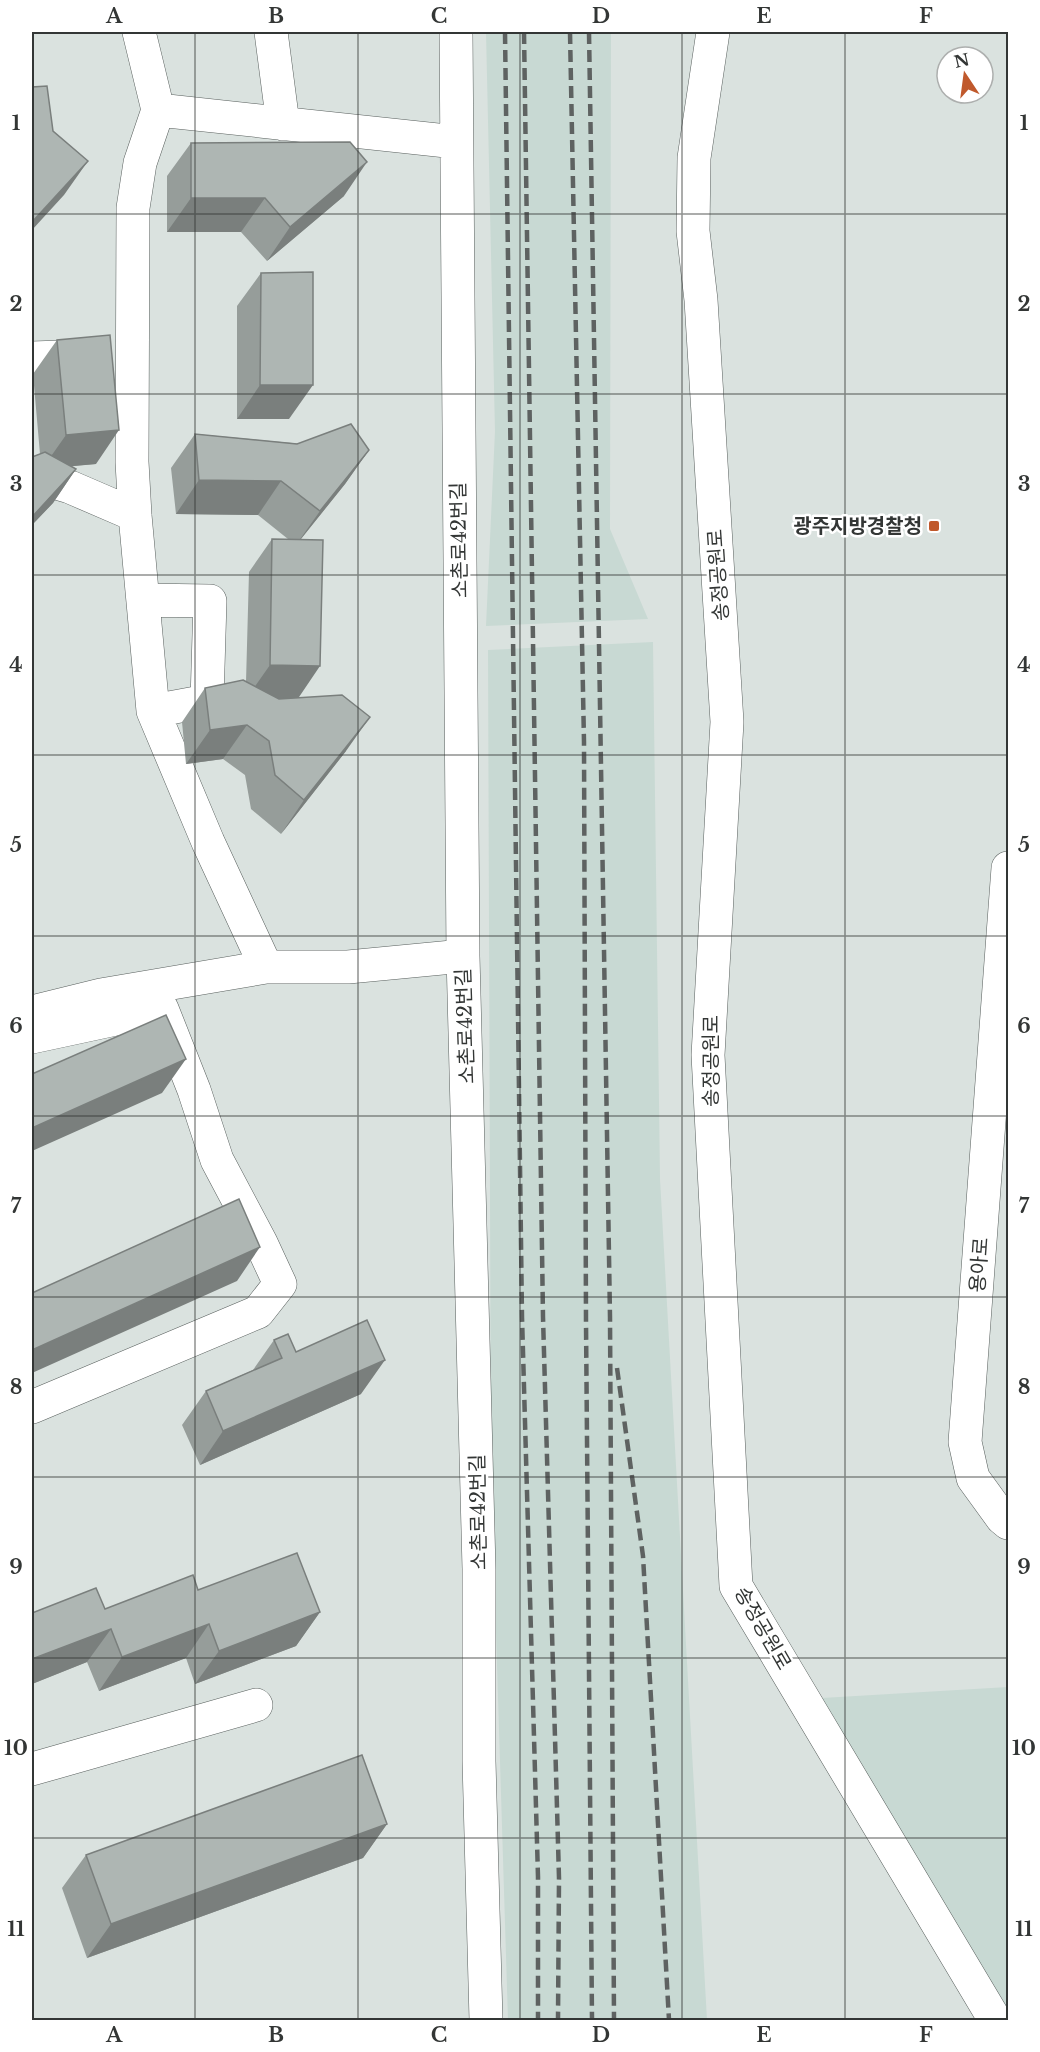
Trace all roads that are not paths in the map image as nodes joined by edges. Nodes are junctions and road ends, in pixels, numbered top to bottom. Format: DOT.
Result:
graph roads {
  1 [pos="139,32"];
  2 [pos="271,32"];
  3 [pos="456,32"];
  4 [pos="713,32"];
  5 [pos="158,111"];
  6 [pos="283,124"];
  7 [pos="456,142"];
  8 [pos="133,352"];
  9 [pos="32,358"];
  10 [pos="32,476"];
  11 [pos="135,515"];
  12 [pos="144,600"];
  13 [pos="153,711"];
  14 [pos="1008,868"];
  15 [pos="463,956"];
  16 [pos="266,967"];
  17 [pos="32,1012"];
  18 [pos="32,1037"];
  19 [pos="1000,1086"];
  20 [pos="32,1407"];
  21 [pos="1008,1523"];
  22 [pos="256,1704"];
  23 [pos="32,1768"];
  24 [pos="486,2020"];
  25 [pos="995,2020"];
  1 -- 5 [label="street"];
  2 -- 6 [label="street"];
  3 -- 7 [label="street, 소촌로42번길"];
  4 -- 25 [label="street, 송정공원로"];
  5 -- 6 [label="street"];
  5 -- 8 [label="street"];
  6 -- 7 [label="street"];
  7 -- 15 [label="street, 소촌로42번길"];
  8 -- 9 [label="street"];
  8 -- 11 [label="street"];
  10 -- 11 [label="street"];
  11 -- 12 [label="street"];
  12 -- 13 [label="street"];
  12 -- 13 [label="street"];
  13 -- 16 [label="street"];
  14 -- 19 [label="street, 용아로"];
  15 -- 16 [label="street"];
  15 -- 24 [label="street, 소촌로42번길"];
  16 -- 17 [label="street"];
  18 -- 20 [label="street"];
  19 -- 21 [label="street, 용아로"];
  22 -- 23 [label="street"];
}
